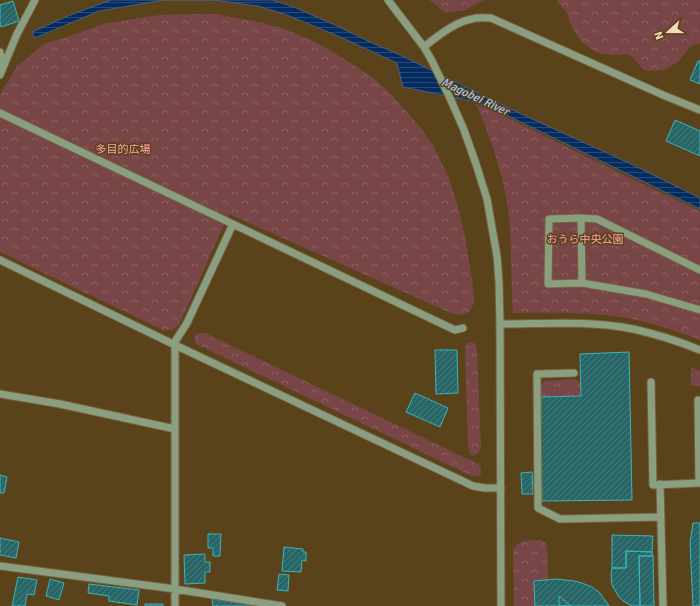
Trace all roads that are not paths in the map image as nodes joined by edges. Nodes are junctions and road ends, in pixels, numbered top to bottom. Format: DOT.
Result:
graph roads {
  1 [pos="35,0"];
  2 [pos="388,0"];
  3 [pos="424,47"];
  4 [pos="0,52"];
  5 [pos="3,67"];
  6 [pos="0,75"];
  7 [pos="700,110"];
  8 [pos="0,113"];
  9 [pos="582,218"];
  10 [pos="233,224"];
  11 [pos="0,260"];
  12 [pos="700,270"];
  13 [pos="582,283"];
  14 [pos="700,310"];
  15 [pos="500,324"];
  16 [pos="463,328"];
  17 [pos="175,342"];
  18 [pos="700,350"];
  19 [pos="574,373"];
  20 [pos="650,382"];
  21 [pos="0,394"];
  22 [pos="698,400"];
  23 [pos="175,429"];
  24 [pos="700,483"];
  25 [pos="660,484"];
  26 [pos="501,488"];
  27 [pos="661,517"];
  28 [pos="0,566"];
  29 [pos="175,589"];
  30 [pos="175,606"];
  31 [pos="282,606"];
  32 [pos="501,606"];
  33 [pos="663,606"];
  1 -- 5 [label="street"];
  2 -- 3 [label="street"];
  3 -- 7 [label="street"];
  3 -- 15 [label="street"];
  4 -- 5 [label="street"];
  5 -- 6 [label="street"];
  8 -- 10 [label="street"];
  9 -- 12 [label="street"];
  9 -- 13 [label="street"];
  9 -- 13 [label="street"];
  10 -- 16 [label="street"];
  10 -- 17 [label="street"];
  11 -- 17 [label="street"];
  13 -- 14 [label="street"];
  15 -- 18 [label="street"];
  15 -- 26 [label="street"];
  17 -- 23 [label="street"];
  17 -- 26 [label="street"];
  19 -- 27 [label="street"];
  20 -- 25 [label="street"];
  21 -- 23 [label="street"];
  22 -- 24 [label="street"];
  23 -- 29 [label="street"];
  24 -- 25 [label="street"];
  25 -- 27 [label="street"];
  26 -- 32 [label="street"];
  27 -- 33 [label="street"];
  28 -- 29 [label="street"];
  29 -- 30 [label="street"];
  29 -- 31 [label="street"];
}
